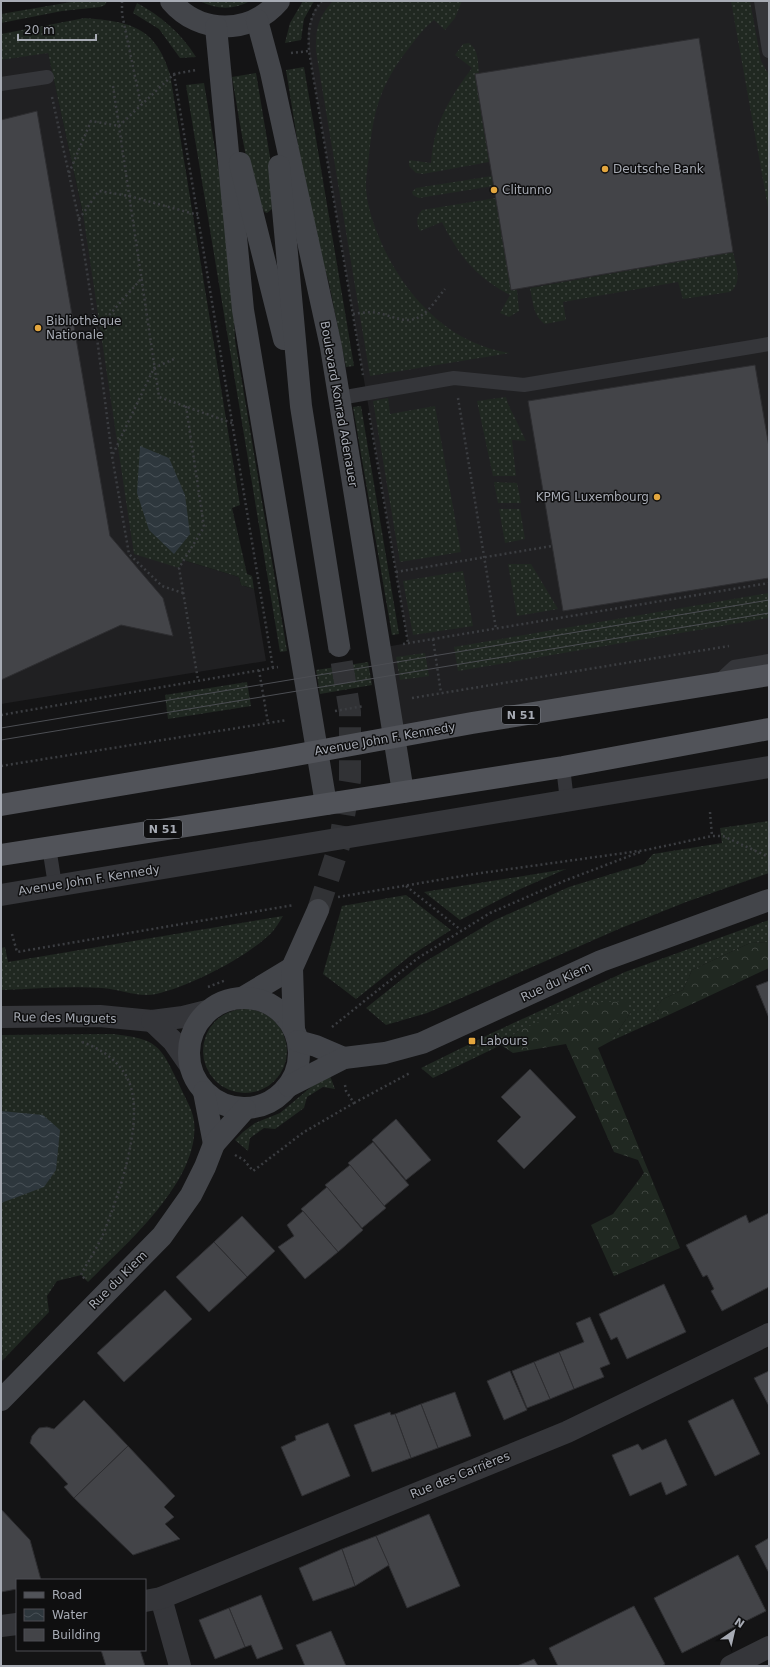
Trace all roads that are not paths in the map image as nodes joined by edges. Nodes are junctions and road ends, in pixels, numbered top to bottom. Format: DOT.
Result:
graph roads {
  1 [pos="171,1"];
  2 [pos="279,1"];
  3 [pos="761,1"];
  4 [pos="257,20"];
  5 [pos="216,27"];
  6 [pos="769,51"];
  7 [pos="271,72"];
  8 [pos="47,77"];
  9 [pos="220,82"];
  10 [pos="1,84"];
  11 [pos="769,344"];
  12 [pos="340,398"];
  13 [pos="301,406"];
  14 [pos="339,646"];
  15 [pos="769,661"];
  16 [pos="769,675"];
  17 [pos="717,683"];
  18 [pos="769,729"];
  19 [pos="394,737"];
  20 [pos="317,752"];
  21 [pos="563,767"];
  22 [pos="769,767"];
  23 [pos="403,792"];
  24 [pos="567,801"];
  25 [pos="326,804"];
  26 [pos="1,805"];
  27 [pos="49,847"];
  28 [pos="1,855"];
  29 [pos="55,885"];
  30 [pos="1,895"];
  31 [pos="769,900"];
  32 [pos="326,904"];
  33 [pos="292,968"];
  34 [pos="244,997"];
  35 [pos="207,1011"];
  36 [pos="1,1017"];
  37 [pos="152,1021"];
  38 [pos="296,1035"];
  39 [pos="344,1058"];
  40 [pos="189,1064"];
  41 [pos="288,1086"];
  42 [pos="204,1092"];
  43 [pos="245,1109"];
  44 [pos="214,1144"];
  45 [pos="769,1334"];
  46 [pos="1,1400"];
  47 [pos="153,1599"];
  48 [pos="16,1624"];
  49 [pos="1,1626"];
  50 [pos="769,1647"];
  51 [pos="180,1666"];
  52 [pos="731,1666"];
  1 -- 5 [label="main road"];
  2 -- 4 [label="main road"];
  3 -- 6 [label="lane"];
  4 -- 5 [label="main road"];
  4 -- 7 [label="main road, Boulevard Konrad Adenauer"];
  5 -- 9 [label="main road"];
  7 -- 12 [label="main road, Boulevard Konrad Adenauer"];
  7 -- 13 [label="main road"];
  8 -- 10 [label="lane"];
  9 -- 13 [label="main road"];
  9 -- 20 [label="main road"];
  11 -- 12 [label="lane"];
  12 -- 19 [label="main road, Boulevard Konrad Adenauer"];
  13 -- 14 [label="main road"];
  15 -- 17 [label="lane"];
  16 -- 17 [label="main road, Avenue John F. Kennedy / N 51"];
  17 -- 19 [label="main road, Avenue John F. Kennedy / N 51"];
  18 -- 21 [label="main road, N 51"];
  19 -- 20 [label="main road, Avenue John F. Kennedy / N 51"];
  19 -- 23 [label="main road, Boulevard Konrad Adenauer"];
  20 -- 25 [label="main road"];
  20 -- 26 [label="main road, Avenue John F. Kennedy / N 51"];
  21 -- 23 [label="main road, N 51"];
  21 -- 24 [label="lane"];
  22 -- 24 [label="street, Avenue John F. Kennedy"];
  23 -- 25 [label="main road, N 51"];
  24 -- 29 [label="street, Avenue John F. Kennedy"];
  25 -- 27 [label="main road, N 51"];
  27 -- 28 [label="main road, N 51"];
  27 -- 29 [label="lane"];
  29 -- 30 [label="street, Avenue John F. Kennedy"];
  31 -- 39 [label="main road, Rue du Kiem"];
  32 -- 33 [label="main road"];
  33 -- 34 [label="main road"];
  33 -- 38 [label="main road"];
  34 -- 35 [label="main road"];
  34 -- 38 [label="main road"];
  35 -- 37 [label="street, Rue des Muguets"];
  35 -- 40 [label="main road"];
  36 -- 37 [label="street, Rue des Muguets"];
  37 -- 40 [label="street"];
  38 -- 39 [label="main road"];
  38 -- 41 [label="main road"];
  39 -- 41 [label="main road, Rue du Kiem"];
  40 -- 42 [label="main road"];
  41 -- 43 [label="main road"];
  42 -- 43 [label="main road"];
  42 -- 44 [label="main road"];
  43 -- 44 [label="main road, Rue du Kiem"];
  44 -- 46 [label="main road, Rue du Kiem"];
  45 -- 47 [label="street, Rue des Carrières"];
  47 -- 51 [label="street"];
  48 -- 49 [label="street"];
  50 -- 52 [label="street"];
}
